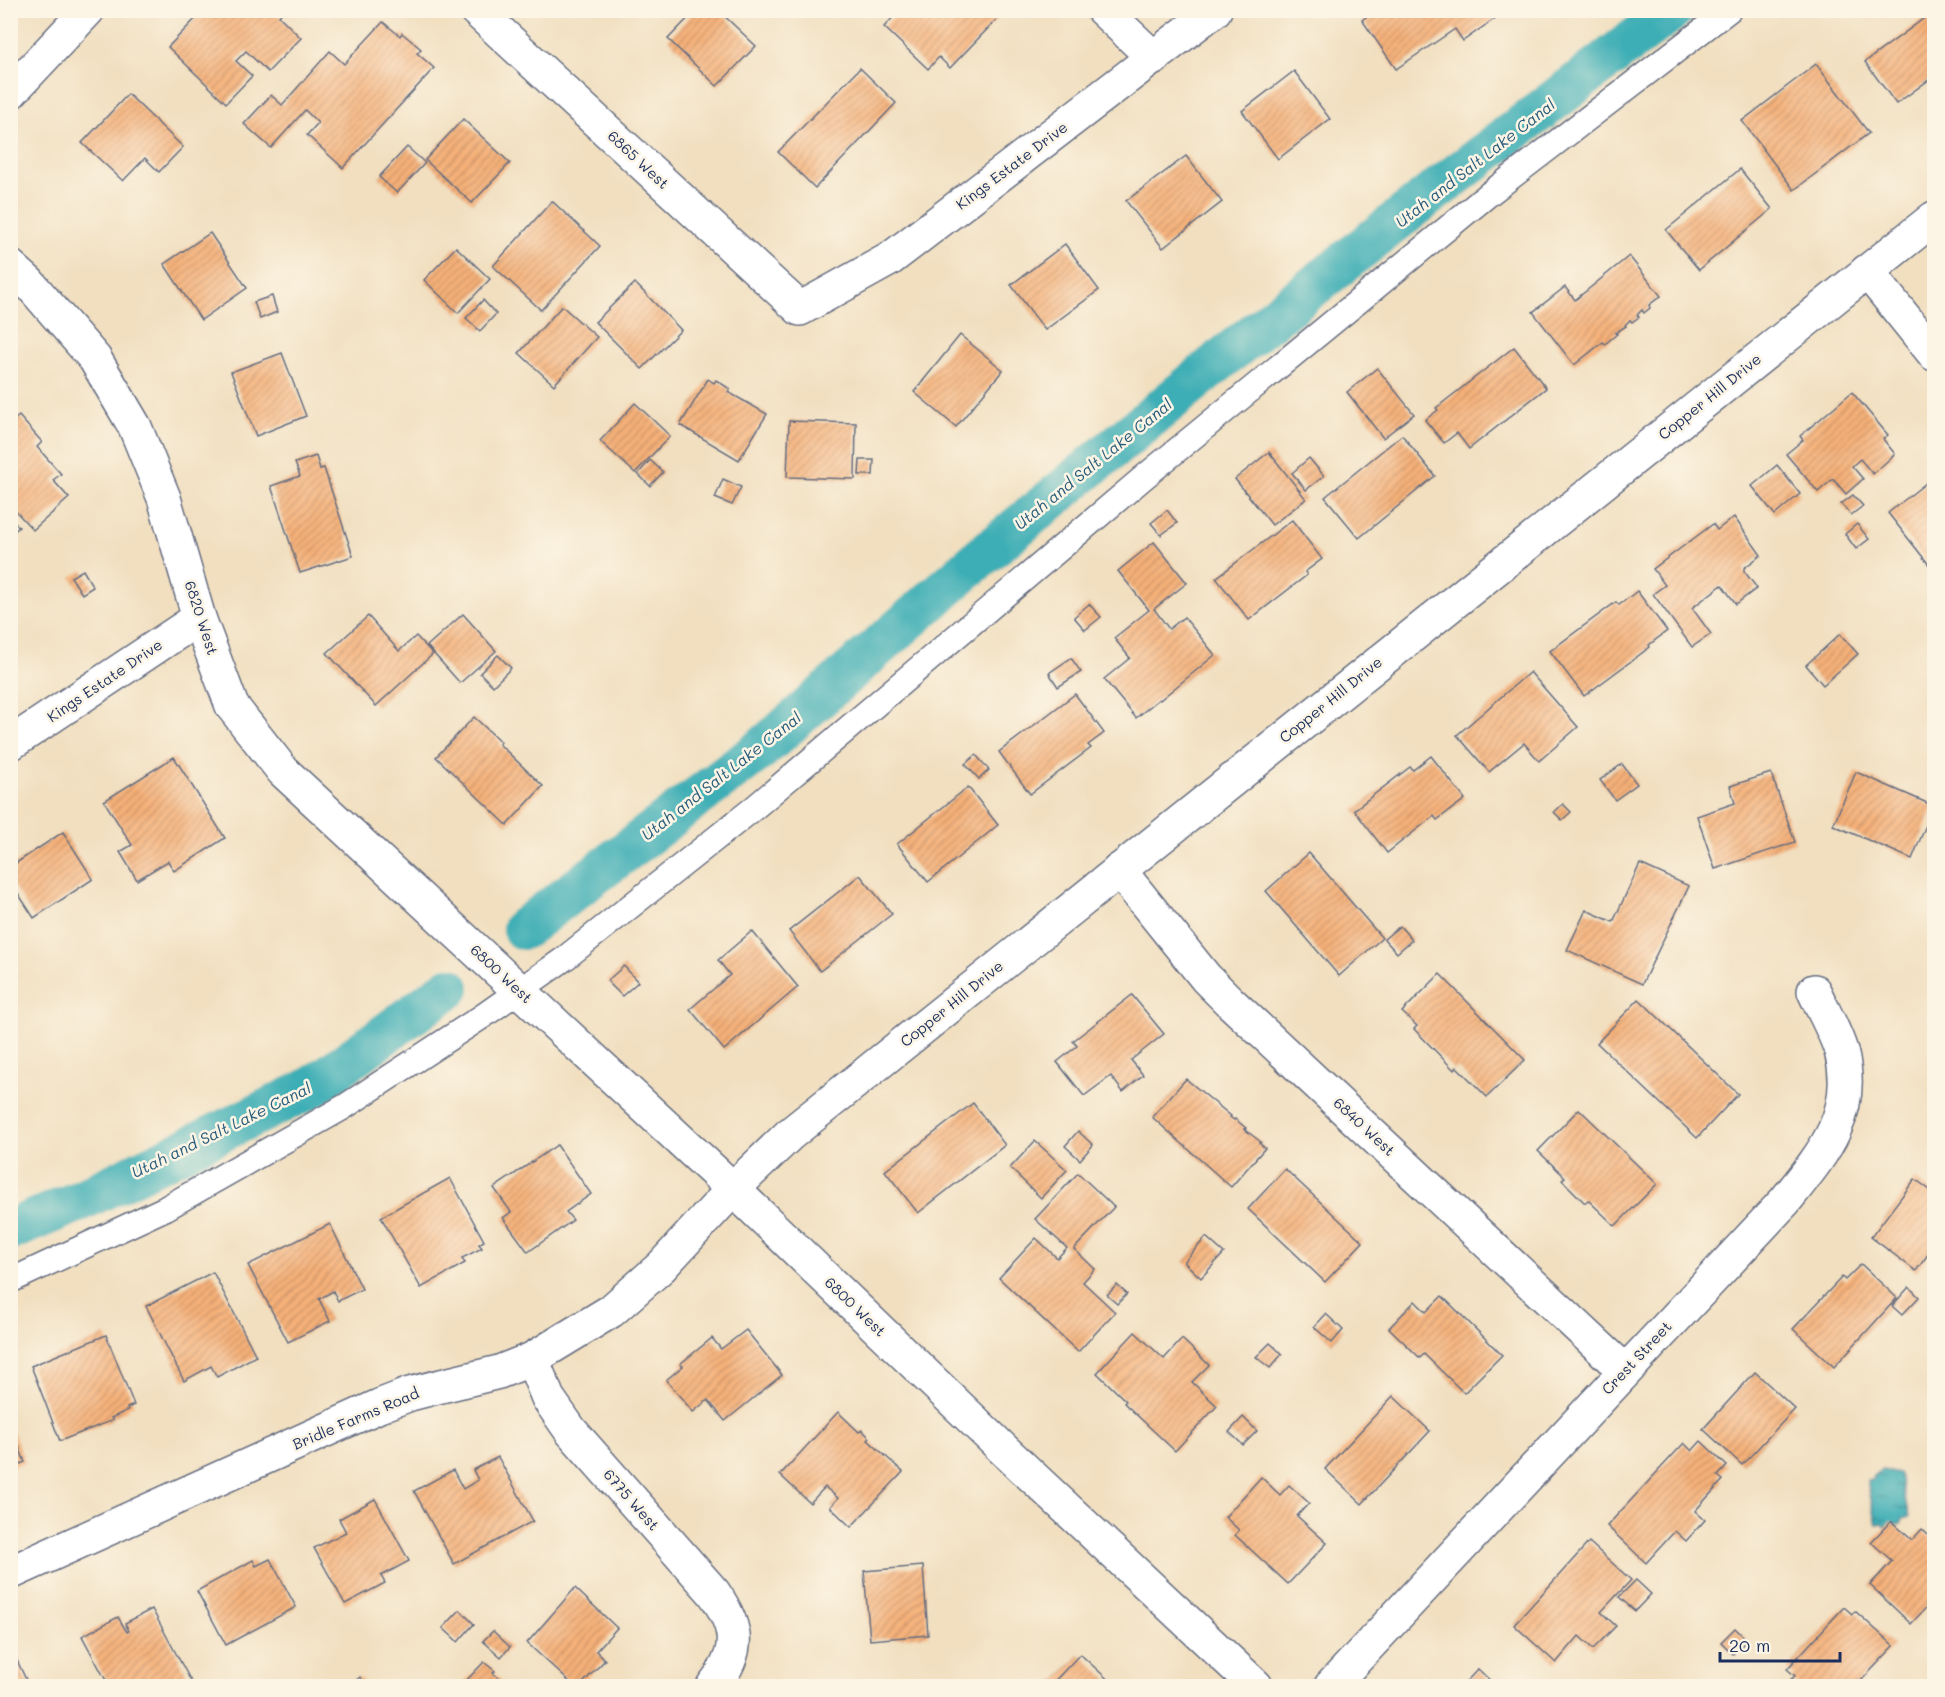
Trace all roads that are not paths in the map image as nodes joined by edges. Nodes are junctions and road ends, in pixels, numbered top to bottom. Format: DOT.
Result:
graph roads {
  1 [pos="88,10"];
  2 [pos="476,10"];
  3 [pos="1103,10"];
  4 [pos="1215,10"];
  5 [pos="1730,10"];
  6 [pos="1154,58"];
  7 [pos="10,93"];
  8 [pos="1935,218"];
  9 [pos="10,266"];
  10 [pos="1867,271"];
  11 [pos="800,309"];
  12 [pos="1935,354"];
  13 [pos="199,618"];
  14 [pos="10,744"];
  15 [pos="1119,870"];
  16 [pos="452,929"];
  17 [pos="519,991"];
  18 [pos="1814,992"];
  19 [pos="733,1189"];
  20 [pos="10,1281"];
  21 [pos="532,1359"];
  22 [pos="1624,1370"];
  23 [pos="10,1573"];
  24 [pos="713,1686"];
  25 [pos="1256,1686"];
  26 [pos="1331,1686"];
  1 -- 7 [label="street"];
  2 -- 11 [label="street, 6865 West"];
  3 -- 6 [label="street"];
  4 -- 6 [label="street, Kings Estate Drive"];
  5 -- 17 [label="lane"];
  6 -- 11 [label="street, Kings Estate Drive"];
  8 -- 10 [label="street, Copper Hill Drive"];
  9 -- 13 [label="street, 6820 West"];
  10 -- 12 [label="street"];
  10 -- 15 [label="street, Copper Hill Drive"];
  13 -- 14 [label="street, Kings Estate Drive"];
  13 -- 16 [label="street, 6820 West"];
  15 -- 19 [label="street, Copper Hill Drive"];
  15 -- 22 [label="street, 6840 West"];
  16 -- 17 [label="street, 6800 West"];
  17 -- 19 [label="street, 6800 West"];
  17 -- 20 [label="lane"];
  18 -- 22 [label="street, Crest Street"];
  19 -- 21 [label="street, Bridle Farms Road"];
  19 -- 25 [label="street, 6800 West"];
  21 -- 23 [label="street, Bridle Farms Road"];
  21 -- 24 [label="street, 6775 West"];
  22 -- 26 [label="street, Crest Street"];
}
